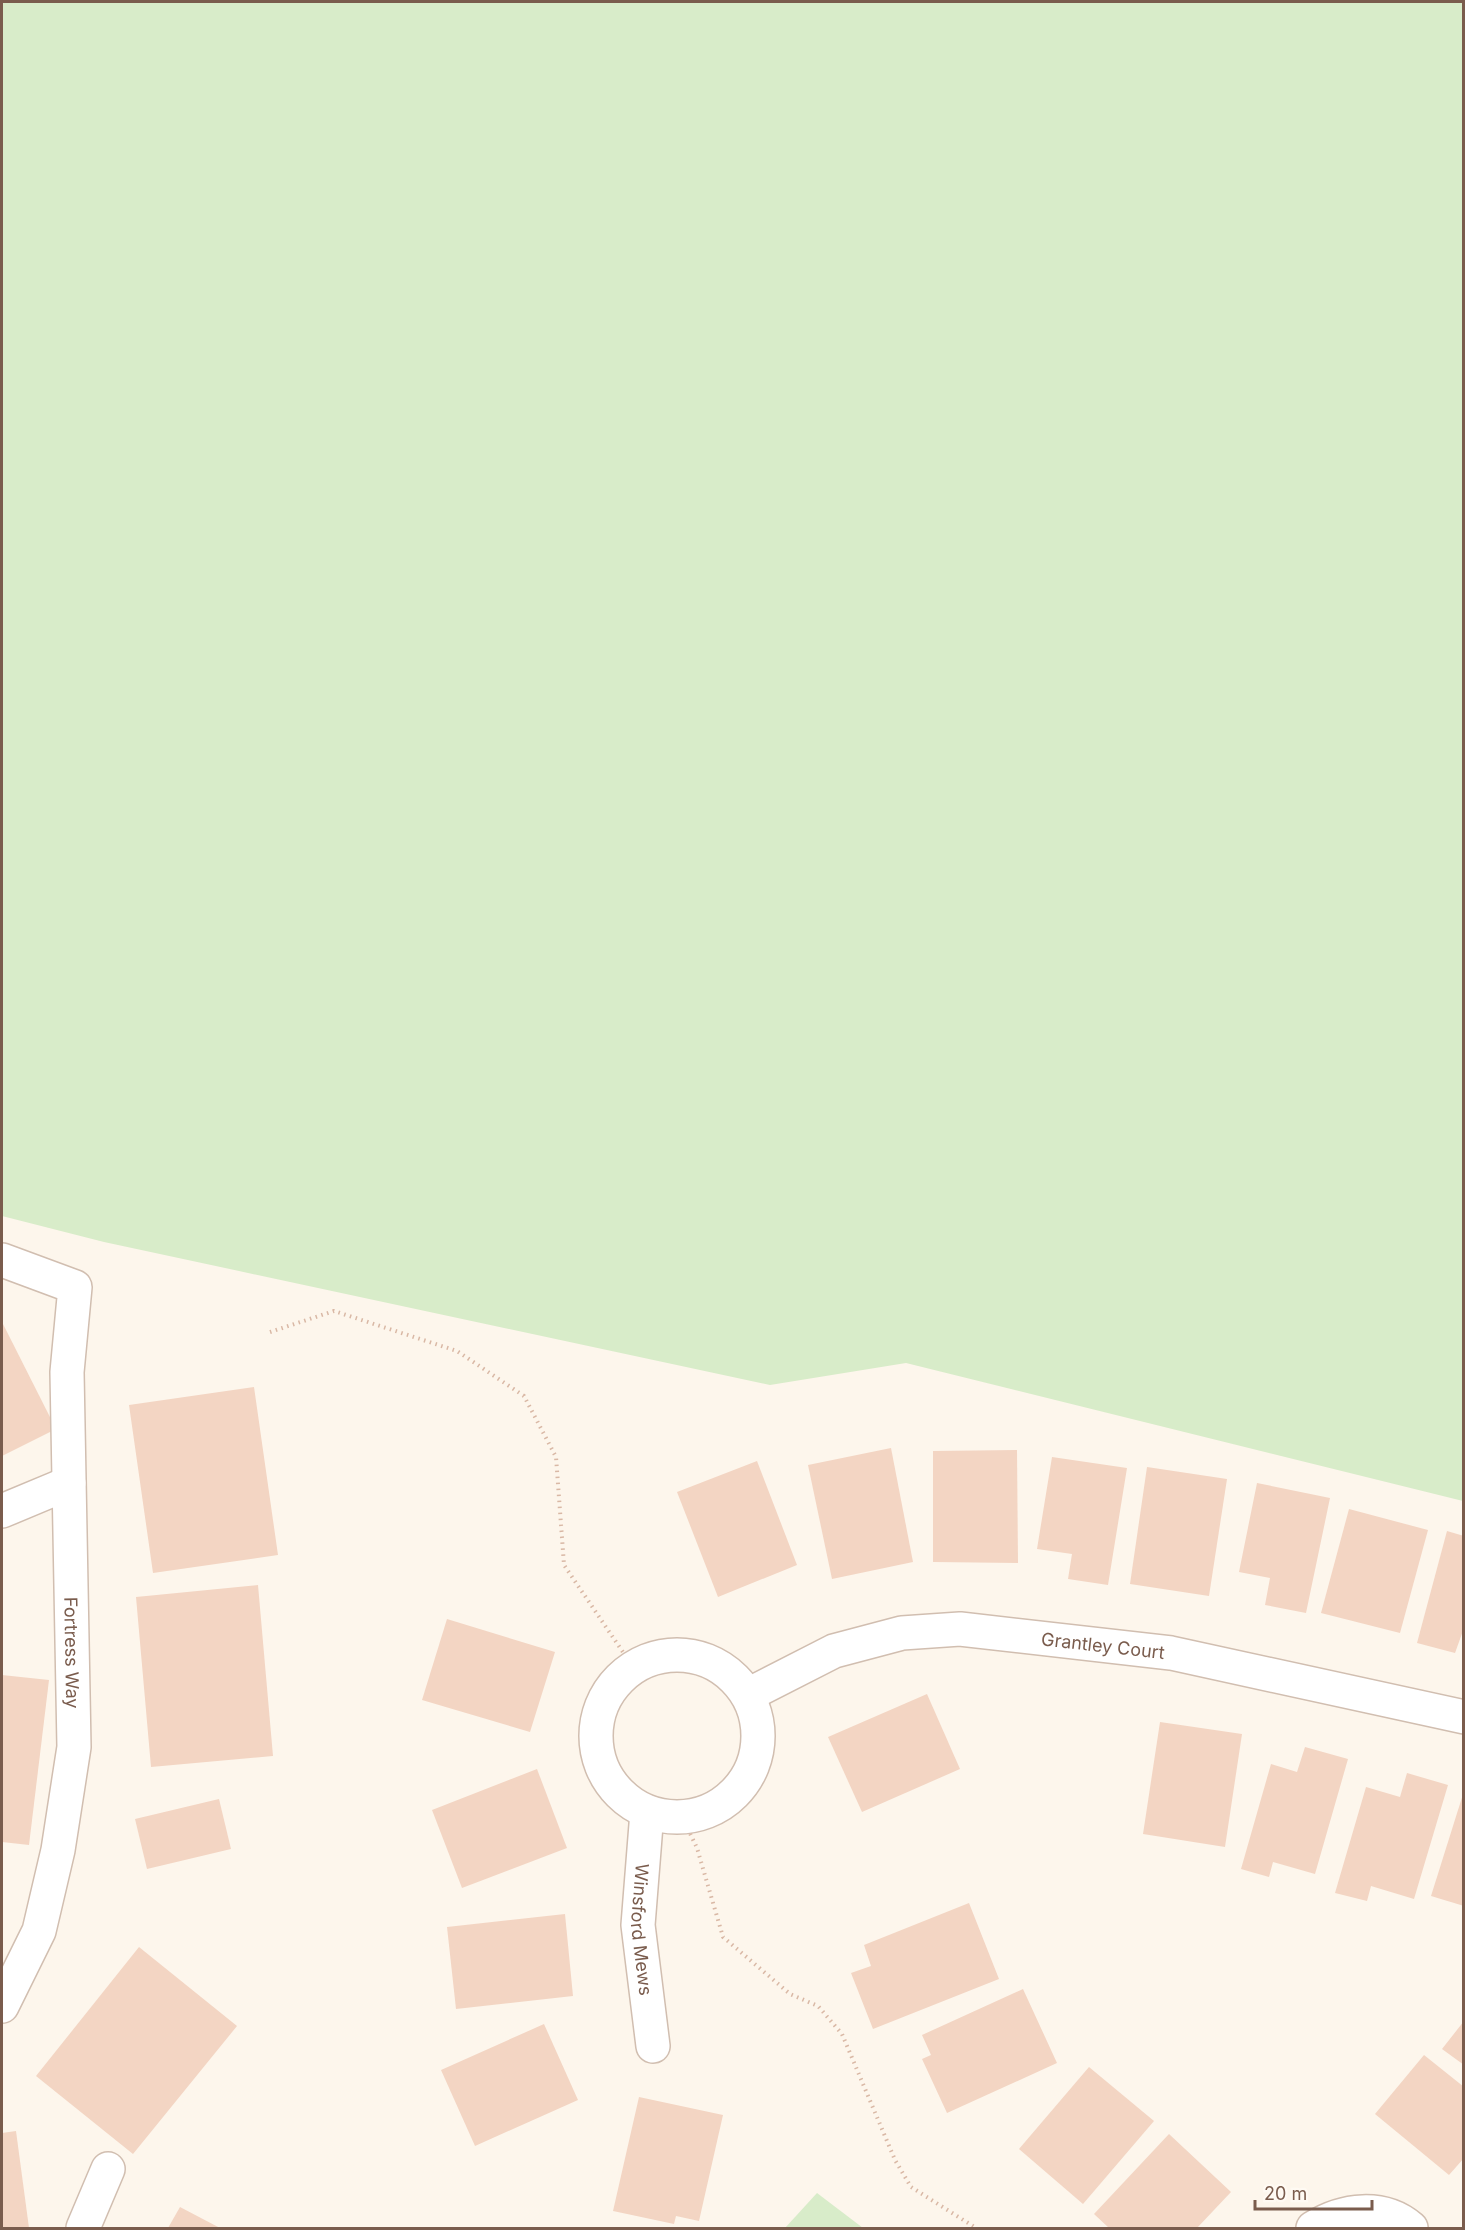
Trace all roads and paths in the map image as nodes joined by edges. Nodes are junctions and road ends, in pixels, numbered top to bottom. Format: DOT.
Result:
graph roads {
  1 [pos="2,1260"];
  2 [pos="270,1332"];
  3 [pos="69,1483"];
  4 [pos="2,1511"];
  5 [pos="633,1667"];
  6 [pos="748,1695"];
  7 [pos="1464,1717"];
  8 [pos="647,1812"];
  9 [pos="682,1817"];
  10 [pos="2,2006"];
  11 [pos="653,2046"];
  12 [pos="108,2169"];
  13 [pos="83,2229"];
  14 [pos="976,2229"];
  15 [pos="1313,2229"];
  16 [pos="1412,2229"];
  1 -- 3 [label="street, Fortress Way"];
  2 -- 5 [label="path"];
  3 -- 4 [label="street"];
  3 -- 10 [label="street, Fortress Way"];
  5 -- 6 [label="street"];
  5 -- 8 [label="street"];
  6 -- 7 [label="street, Grantley Court"];
  6 -- 9 [label="street"];
  8 -- 9 [label="street"];
  8 -- 11 [label="street, Winsford Mews"];
  9 -- 14 [label="path"];
  12 -- 13 [label="street"];
  15 -- 16 [label="street"];
}
